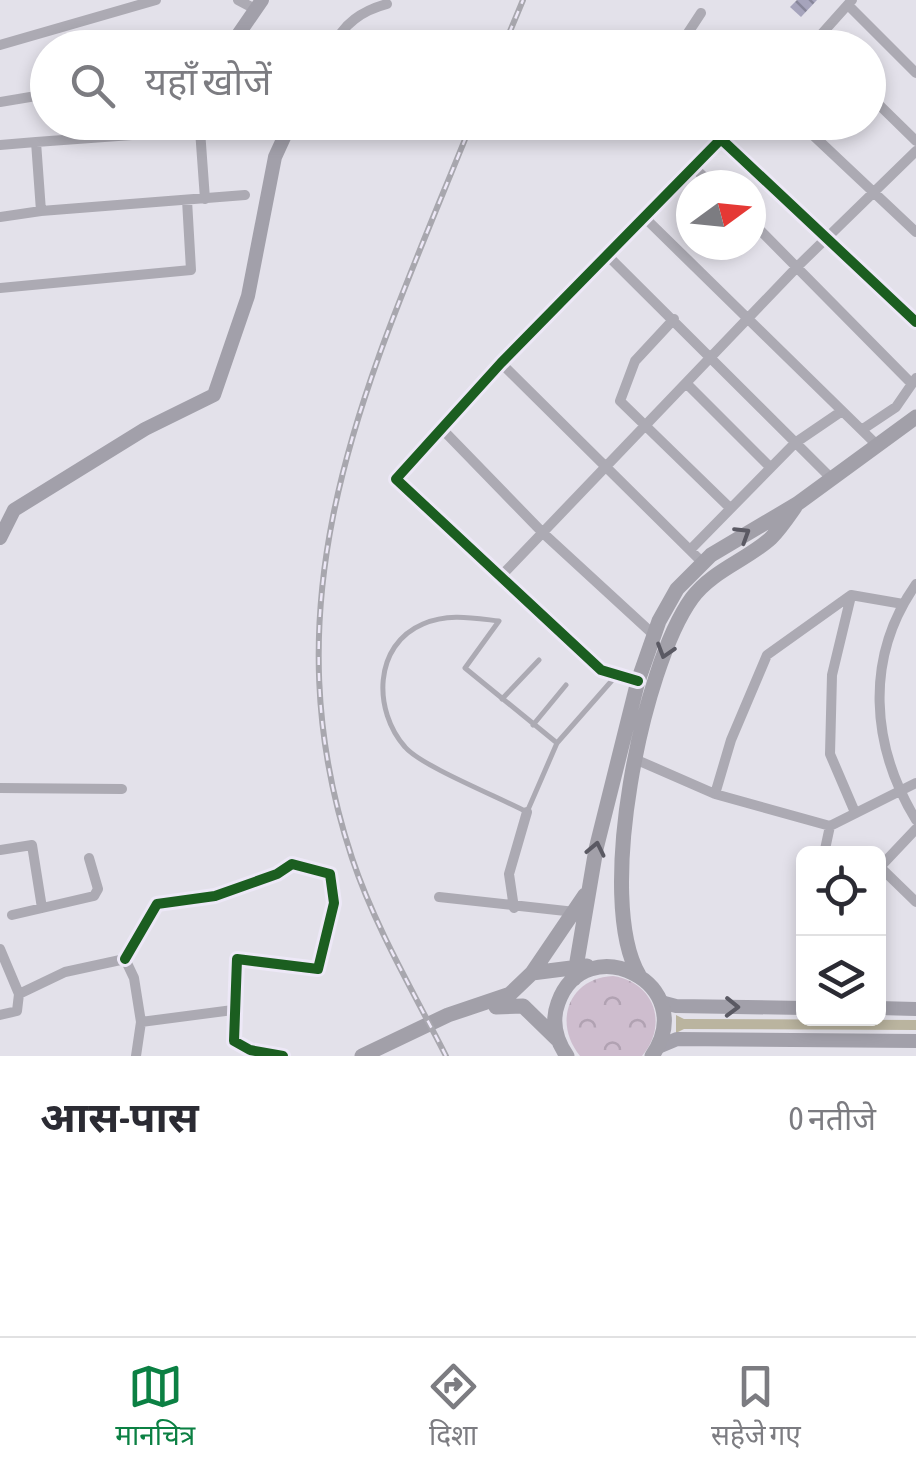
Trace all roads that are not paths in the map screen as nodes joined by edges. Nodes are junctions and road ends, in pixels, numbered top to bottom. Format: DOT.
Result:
graph roads {
  1 [pos="156,0"];
  2 [pos="238,0"];
  3 [pos="850,3"];
  4 [pos="387,4"];
  5 [pos="258,5"];
  6 [pos="701,12"];
  7 [pos="52,30"];
  8 [pos="241,30"];
  9 [pos="343,30"];
  10 [pos="690,30"];
  11 [pos="827,30"];
  12 [pos="875,30"];
  13 [pos="30,36"];
  14 [pos="886,41"];
  15 [pos="0,45"];
  16 [pos="916,73"];
  17 [pos="30,97"];
  18 [pos="0,102"];
  19 [pos="886,112"];
  20 [pos="56,140"];
  21 [pos="201,140"];
  22 [pos="283,140"];
  23 [pos="720,140"];
  24 [pos="722,140"];
  25 [pos="818,140"];
  26 [pos="916,141"];
  27 [pos="36,142"];
  28 [pos="0,145"];
  29 [pos="916,151"];
  30 [pos="693,167"];
  31 [pos="696,170"];
  32 [pos="874,193"];
  33 [pos="245,196"];
  34 [pos="204,198"];
  35 [pos="186,200"];
  36 [pos="42,211"];
  37 [pos="0,217"];
  38 [pos="644,218"];
  39 [pos="916,232"];
  40 [pos="766,235"];
  41 [pos="827,238"];
  42 [pos="606,255"];
  43 [pos="799,266"];
  44 [pos="0,288"];
  45 [pos="748,318"];
  46 [pos="674,319"];
  47 [pos="916,322"];
  48 [pos="712,356"];
  49 [pos="501,364"];
  50 [pos="914,381"];
  51 [pos="686,383"];
  52 [pos="842,411"];
  53 [pos="916,417"];
  54 [pos="646,425"];
  55 [pos="442,428"];
  56 [pos="863,429"];
  57 [pos="795,443"];
  58 [pos="876,444"];
  59 [pos="606,466"];
  60 [pos="770,466"];
  61 [pos="830,478"];
  62 [pos="797,504"];
  63 [pos="728,506"];
  64 [pos="543,532"];
  65 [pos="0,538"];
  66 [pos="690,550"];
  67 [pos="703,563"];
  68 [pos="501,576"];
  69 [pos="916,584"];
  70 [pos="851,595"];
  71 [pos="903,604"];
  72 [pos="654,635"];
  73 [pos="539,660"];
  74 [pos="617,675"];
  75 [pos="638,681"];
  76 [pos="566,685"];
  77 [pos="502,699"];
  78 [pos="533,724"];
  79 [pos="557,743"];
  80 [pos="637,760"];
  81 [pos="916,784"];
  82 [pos="0,788"];
  83 [pos="122,789"];
  84 [pos="899,791"];
  85 [pos="715,794"];
  86 [pos="854,810"];
  87 [pos="527,812"];
  88 [pos="916,820"];
  89 [pos="830,826"];
  90 [pos="916,829"];
  91 [pos="826,846"];
  92 [pos="0,850"];
  93 [pos="90,858"];
  94 [pos="589,889"];
  95 [pos="440,897"];
  96 [pos="916,902"];
  97 [pos="42,908"];
  98 [pos="514,908"];
  99 [pos="575,912"];
  100 [pos="12,915"];
  101 [pos="0,948"];
  102 [pos="125,959"];
  103 [pos="576,972"];
  104 [pos="532,973"];
  105 [pos="639,975"];
  106 [pos="20,994"];
  107 [pos="661,1002"];
  108 [pos="796,1008"];
  109 [pos="886,1008"];
  110 [pos="916,1008"];
  111 [pos="233,1010"];
  112 [pos="0,1015"];
  113 [pos="141,1022"];
  114 [pos="742,1039"];
  115 [pos="916,1041"];
  116 [pos="561,1050"];
  117 [pos="655,1052"];
  118 [pos="136,1056"];
  119 [pos="283,1056"];
  120 [pos="362,1056"];
  121 [pos="379,1056"];
  122 [pos="742,1056"];
  1 -- 7 [label="street"];
  2 -- 5 [label="street"];
  3 -- 11 [label="street"];
  3 -- 12 [label="street"];
  4 -- 9 [label="street"];
  5 -- 8 [label="street"];
  6 -- 10 [label="street"];
  13 -- 15 [label="street"];
  14 -- 16 [label="street"];
  17 -- 18 [label="street"];
  19 -- 26 [label="street"];
  20 -- 27 [label="street"];
  21 -- 34 [label="street"];
  22 -- 65 [label="street"];
  23 -- 30 [label="street"];
  24 -- 41 [label="street"];
  25 -- 32 [label="street"];
  27 -- 28 [label="street"];
  27 -- 36 [label="street"];
  29 -- 32 [label="street"];
  30 -- 31 [label="street"];
  30 -- 38 [label="street"];
  32 -- 39 [label="street"];
  32 -- 41 [label="street"];
  33 -- 34 [label="street"];
  34 -- 35 [label="street"];
  35 -- 36 [label="street"];
  35 -- 44 [label="street"];
  36 -- 37 [label="street"];
  38 -- 42 [label="street"];
  38 -- 45 [label="street"];
  40 -- 43 [label="street"];
  41 -- 43 [label="street"];
  41 -- 47 [label="street"];
  42 -- 46 [label="street"];
  42 -- 49 [label="street"];
  43 -- 45 [label="street"];
  43 -- 50 [label="street"];
  45 -- 48 [label="street"];
  45 -- 52 [label="street"];
  46 -- 48 [label="street"];
  46 -- 54 [label="street"];
  48 -- 51 [label="street"];
  48 -- 57 [label="street"];
  49 -- 55 [label="street"];
  49 -- 59 [label="street"];
  50 -- 56 [label="street"];
  51 -- 54 [label="street"];
  51 -- 60 [label="street"];
  52 -- 56 [label="street"];
  52 -- 57 [label="street"];
  53 -- 58 [label="main road"];
  54 -- 59 [label="street"];
  54 -- 63 [label="street"];
  55 -- 64 [label="street"];
  55 -- 68 [label="street"];
  56 -- 58 [label="street"];
  57 -- 60 [label="street"];
  57 -- 61 [label="street"];
  58 -- 61 [label="main road"];
  59 -- 64 [label="street"];
  59 -- 66 [label="street"];
  60 -- 63 [label="street"];
  61 -- 62 [label="main road"];
  67 -- 62 [label="main road, one-way"];
  62 -- 80 [label="main road, one-way"];
  63 -- 66 [label="street"];
  64 -- 68 [label="street"];
  64 -- 72 [label="street"];
  66 -- 67 [label="street"];
  67 -- 72 [label="main road"];
  68 -- 74 [label="street"];
  69 -- 71 [label="street"];
  70 -- 71 [label="street"];
  70 -- 85 [label="street"];
  70 -- 86 [label="street"];
  71 -- 84 [label="street"];
  72 -- 75 [label="main road"];
  73 -- 77 [label="lane"];
  74 -- 75 [label="street"];
  74 -- 79 [label="lane"];
  94 -- 75 [label="main road, one-way"];
  76 -- 78 [label="lane"];
  77 -- 78 [label="lane"];
  77 -- 87 [label="lane"];
  78 -- 79 [label="lane"];
  79 -- 87 [label="lane"];
  80 -- 85 [label="street"];
  80 -- 105 [label="main road"];
  81 -- 84 [label="street"];
  82 -- 83 [label="street"];
  84 -- 86 [label="street"];
  84 -- 88 [label="street"];
  85 -- 89 [label="street"];
  86 -- 89 [label="street"];
  87 -- 98 [label="street"];
  89 -- 91 [label="street"];
  90 -- 96 [label="street"];
  92 -- 97 [label="street"];
  93 -- 97 [label="street"];
  94 -- 99 [label="main road"];
  94 -- 103 [label="main road"];
  95 -- 98 [label="street"];
  97 -- 100 [label="street"];
  98 -- 99 [label="street"];
  99 -- 104 [label="main road"];
  101 -- 106 [label="street"];
  102 -- 106 [label="street"];
  102 -- 111 [label="street"];
  102 -- 113 [label="street"];
  103 -- 104 [label="main road"];
  103 -- 105 [label="main road"];
  103 -- 116 [label="main road"];
  104 -- 120 [label="main road"];
  105 -- 107 [label="main road"];
  106 -- 112 [label="street"];
  107 -- 108 [label="street, one-way"];
  107 -- 117 [label="main road"];
  109 -- 110 [label="street"];
  111 -- 113 [label="street"];
  111 -- 119 [label="street"];
  113 -- 118 [label="street"];
  114 -- 115 [label="street"];
  114 -- 117 [label="street"];
  114 -- 122 [label="street"];
  116 -- 121 [label="main road"];
}
